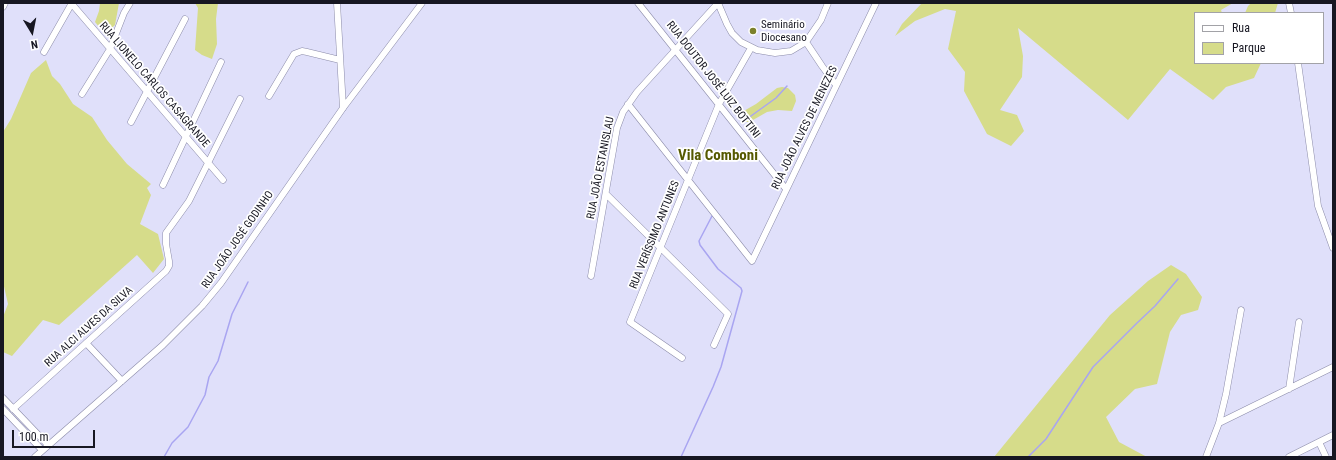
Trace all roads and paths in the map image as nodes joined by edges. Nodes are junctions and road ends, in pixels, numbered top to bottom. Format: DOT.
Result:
graph roads {
  1 [pos="5,3"];
  2 [pos="71,3"];
  3 [pos="130,3"];
  4 [pos="337,3"];
  5 [pos="422,3"];
  6 [pos="638,3"];
  7 [pos="718,3"];
  8 [pos="828,3"];
  9 [pos="876,3"];
  10 [pos="3,7"];
  11 [pos="186,19"];
  12 [pos="806,42"];
  13 [pos="751,48"];
  14 [pos="110,49"];
  15 [pos="676,50"];
  16 [pos="44,52"];
  17 [pos="340,60"];
  18 [pos="221,62"];
  19 [pos="1298,64"];
  20 [pos="836,85"];
  21 [pos="147,92"];
  22 [pos="82,94"];
  23 [pos="269,96"];
  24 [pos="240,99"];
  25 [pos="628,104"];
  26 [pos="719,104"];
  27 [pos="343,108"];
  28 [pos="131,122"];
  29 [pos="186,137"];
  30 [pos="208,163"];
  31 [pos="223,180"];
  32 [pos="688,180"];
  33 [pos="163,185"];
  34 [pos="786,189"];
  35 [pos="606,194"];
  36 [pos="660,247"];
  37 [pos="1333,248"];
  38 [pos="591,276"];
  39 [pos="1241,310"];
  40 [pos="1299,322"];
  41 [pos="86,343"];
  42 [pos="714,345"];
  43 [pos="682,358"];
  44 [pos="1333,367"];
  45 [pos="122,382"];
  46 [pos="1289,388"];
  47 [pos="3,398"];
  48 [pos="3,409"];
  49 [pos="14,409"];
  50 [pos="1218,423"];
  51 [pos="1333,435"];
  52 [pos="1319,442"];
  53 [pos="48,445"];
  54 [pos="42,450"];
  55 [pos="35,457"];
  56 [pos="1206,457"];
  57 [pos="1289,457"];
  58 [pos="1326,457"];
  1 -- 10 [label="street"];
  2 -- 14 [label="street, RUA LIONELO CARLOS CASAGRANDE"];
  2 -- 16 [label="street"];
  3 -- 14 [label="street"];
  4 -- 17 [label="street"];
  5 -- 27 [label="street, RUA JOÃO JOSÉ GODINHO"];
  6 -- 15 [label="street, RUA DOUTOR JOSÉ LUIZ BOTTINI"];
  7 -- 13 [label="street"];
  7 -- 15 [label="street, RUA JOÃO ESTANISLAU"];
  8 -- 12 [label="street"];
  9 -- 20 [label="street, RUA JOÃO ALVES DE MENEZES"];
  11 -- 21 [label="street"];
  12 -- 13 [label="street"];
  12 -- 20 [label="street"];
  13 -- 26 [label="street, RUA VERÍSSIMO ANTUNES"];
  14 -- 21 [label="street, RUA LIONELO CARLOS CASAGRANDE"];
  14 -- 22 [label="street"];
  15 -- 25 [label="street, RUA JOÃO ESTANISLAU"];
  15 -- 26 [label="street, RUA DOUTOR JOSÉ LUIZ BOTTINI"];
  17 -- 23 [label="street"];
  17 -- 27 [label="street"];
  18 -- 29 [label="street"];
  19 -- 37 [label="street"];
  20 -- 34 [label="street, RUA JOÃO ALVES DE MENEZES"];
  21 -- 28 [label="street"];
  21 -- 29 [label="street, RUA LIONELO CARLOS CASAGRANDE"];
  24 -- 30 [label="street"];
  25 -- 32 [label="street"];
  25 -- 35 [label="street, RUA JOÃO ESTANISLAU"];
  26 -- 32 [label="street, RUA VERÍSSIMO ANTUNES"];
  26 -- 34 [label="street, RUA DOUTOR JOSÉ LUIZ BOTTINI"];
  27 -- 45 [label="street, RUA JOÃO JOSÉ GODINHO"];
  29 -- 30 [label="street, RUA LIONELO CARLOS CASAGRANDE"];
  29 -- 33 [label="street"];
  30 -- 31 [label="street, RUA LIONELO CARLOS CASAGRANDE"];
  30 -- 41 [label="street, RUA ALCI ALVES DA SILVA"];
  32 -- 34 [label="street, RUA JOÃO ALVES DE MENEZES"];
  32 -- 36 [label="street, RUA VERÍSSIMO ANTUNES"];
  35 -- 36 [label="street"];
  35 -- 38 [label="street, RUA JOÃO ESTANISLAU"];
  36 -- 42 [label="street"];
  36 -- 43 [label="street, RUA VERÍSSIMO ANTUNES"];
  39 -- 50 [label="street"];
  40 -- 46 [label="street"];
  41 -- 45 [label="street"];
  41 -- 49 [label="street, RUA ALCI ALVES DA SILVA"];
  44 -- 46 [label="street"];
  45 -- 53 [label="street, RUA JOÃO JOSÉ GODINHO"];
  46 -- 50 [label="street"];
  47 -- 49 [label="street"];
  48 -- 54 [label="street"];
  49 -- 53 [label="street"];
  50 -- 56 [label="street"];
  51 -- 52 [label="street"];
  52 -- 57 [label="street"];
  52 -- 58 [label="street"];
  53 -- 54 [label="street, RUA JOÃO JOSÉ GODINHO"];
  54 -- 55 [label="street, RUA JOÃO JOSÉ GODINHO"];
}
